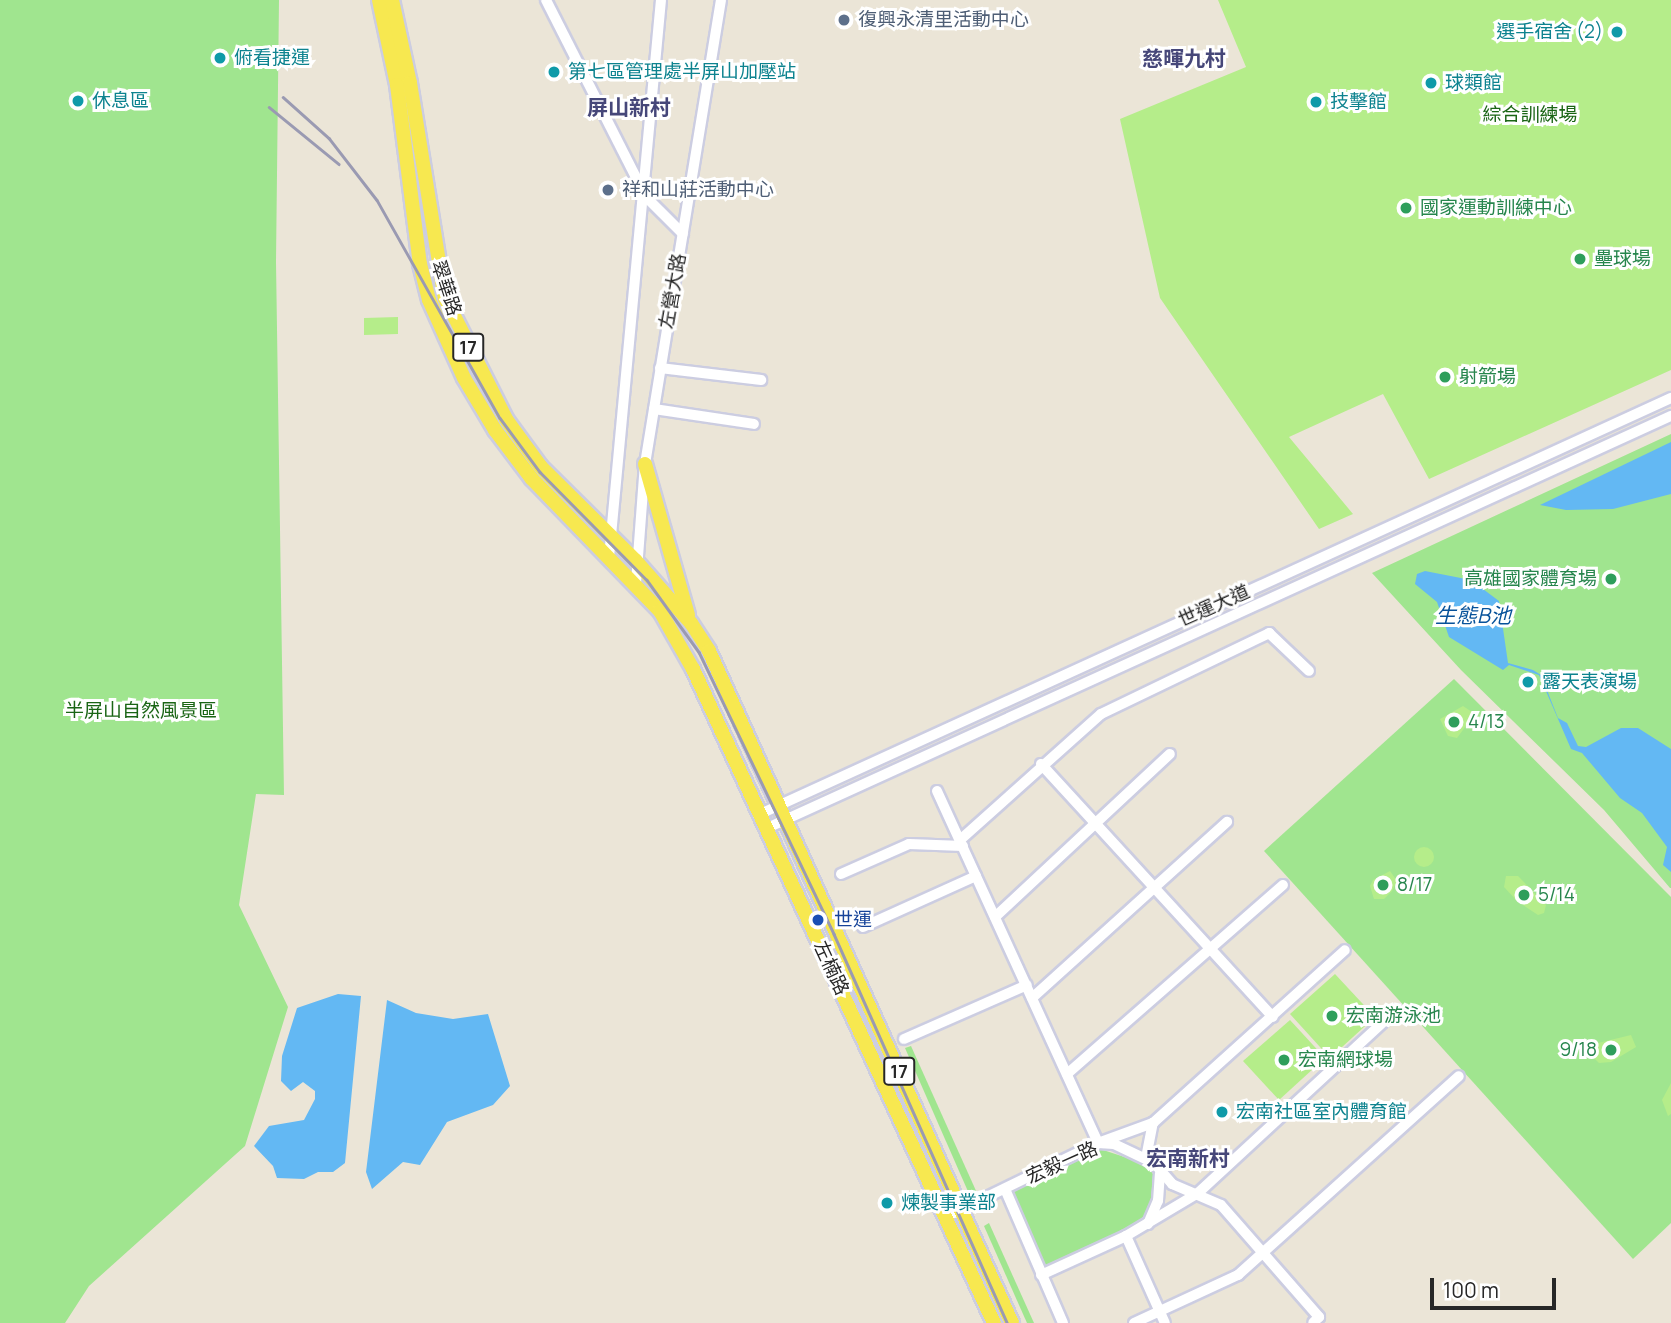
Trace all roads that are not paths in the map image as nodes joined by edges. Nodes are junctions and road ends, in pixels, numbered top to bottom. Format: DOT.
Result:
graph roads {
  1 [pos="379,0"];
  2 [pos="392,0"];
  3 [pos="546,0"];
  4 [pos="661,0"];
  5 [pos="721,0"];
  6 [pos="646,197"];
  7 [pos="683,234"];
  8 [pos="660,368"];
  9 [pos="761,380"];
  10 [pos="1671,398"];
  11 [pos="654,409"];
  12 [pos="1671,416"];
  13 [pos="754,424"];
  14 [pos="645,464"];
  15 [pos="611,537"];
  16 [pos="609,556"];
  17 [pos="635,560"];
  18 [pos="636,583"];
  19 [pos="691,623"];
  20 [pos="1309,671"];
  21 [pos="1170,754"];
  22 [pos="1041,764"];
  23 [pos="937,791"];
  24 [pos="780,805"];
  25 [pos="758,815"];
  26 [pos="786,820"];
  27 [pos="1227,822"];
  28 [pos="1097,825"];
  29 [pos="765,829"];
  30 [pos="961,843"];
  31 [pos="841,874"];
  32 [pos="976,876"];
  33 [pos="1283,885"];
  34 [pos="1154,888"];
  35 [pos="995,917"];
  36 [pos="863,928"];
  37 [pos="1210,948"];
  38 [pos="1345,950"];
  39 [pos="1027,985"];
  40 [pos="1032,998"];
  41 [pos="1396,1010"];
  42 [pos="1273,1017"];
  43 [pos="904,1039"];
  44 [pos="1067,1074"];
  45 [pos="1459,1076"];
  46 [pos="1153,1123"];
  47 [pos="1098,1143"];
  48 [pos="1146,1158"];
  49 [pos="1160,1174"];
  50 [pos="1005,1189"];
  51 [pos="1198,1193"];
  52 [pos="960,1210"];
  53 [pos="946,1217"];
  54 [pos="1148,1224"];
  55 [pos="1126,1236"];
  56 [pos="1262,1252"];
  57 [pos="1041,1275"];
  58 [pos="1160,1311"];
  59 [pos="994,1323"];
  60 [pos="1012,1323"];
  61 [pos="1063,1323"];
  62 [pos="1134,1323"];
  63 [pos="1165,1323"];
  64 [pos="1313,1323"];
  1 -- 16 [label="main road, 翠華路 / 17"];
  2 -- 15 [label="main road, 翠華路 / 17"];
  3 -- 6 [label="street"];
  4 -- 6 [label="street"];
  5 -- 7 [label="street, 左營大路"];
  6 -- 7 [label="street"];
  6 -- 15 [label="street"];
  7 -- 8 [label="street, 左營大路"];
  8 -- 9 [label="street"];
  8 -- 11 [label="street, 左營大路"];
  10 -- 24 [label="street, 世運大道"];
  11 -- 13 [label="street"];
  11 -- 14 [label="street, 左營大路"];
  12 -- 26 [label="street, 世運大道"];
  14 -- 17 [label="street, 左營大路"];
  14 -- 19 [label="main road"];
  15 -- 16 [label="street"];
  15 -- 17 [label="main road, 翠華路 / 17"];
  16 -- 18 [label="main road, 翠華路 / 17"];
  17 -- 18 [label="street, 左營大路"];
  17 -- 19 [label="main road, 翠華路 / 17"];
  18 -- 25 [label="main road, 左楠路 / 17"];
  19 -- 24 [label="main road, 左楠路 / 17"];
  20 -- 22 [label="street"];
  21 -- 28 [label="street"];
  22 -- 28 [label="street"];
  22 -- 30 [label="street"];
  23 -- 30 [label="street"];
  24 -- 25 [label="street, 世運大道"];
  24 -- 26 [label="main road, 左楠路 / 17"];
  25 -- 29 [label="main road, 左楠路 / 17"];
  26 -- 29 [label="street, 世運大道"];
  26 -- 52 [label="main road, 左楠路 / 17"];
  27 -- 34 [label="street"];
  28 -- 34 [label="street"];
  28 -- 35 [label="street"];
  29 -- 53 [label="main road, 左楠路 / 17"];
  30 -- 31 [label="street"];
  30 -- 32 [label="street"];
  32 -- 35 [label="street"];
  32 -- 36 [label="street"];
  33 -- 37 [label="street"];
  34 -- 37 [label="street"];
  34 -- 40 [label="street"];
  35 -- 39 [label="street"];
  37 -- 42 [label="street"];
  37 -- 44 [label="street"];
  38 -- 42 [label="street"];
  39 -- 40 [label="street"];
  39 -- 43 [label="street"];
  40 -- 44 [label="street"];
  41 -- 51 [label="street"];
  42 -- 46 [label="street"];
  44 -- 47 [label="street"];
  45 -- 56 [label="street"];
  46 -- 47 [label="street"];
  46 -- 48 [label="street"];
  47 -- 48 [label="street, 宏毅一路"];
  47 -- 50 [label="street, 宏毅一路"];
  48 -- 49 [label="street"];
  49 -- 51 [label="street"];
  49 -- 54 [label="street"];
  50 -- 52 [label="street, 宏毅一路"];
  50 -- 57 [label="street"];
  51 -- 54 [label="street"];
  51 -- 56 [label="street"];
  52 -- 53 [label="street, 宏毅一路"];
  52 -- 60 [label="main road, 左楠路 / 17"];
  53 -- 59 [label="main road, 左楠路 / 17"];
  54 -- 55 [label="street"];
  55 -- 57 [label="street"];
  55 -- 58 [label="street"];
  56 -- 58 [label="street"];
  56 -- 64 [label="street"];
  57 -- 61 [label="street"];
  58 -- 62 [label="street"];
  58 -- 63 [label="street"];
}
